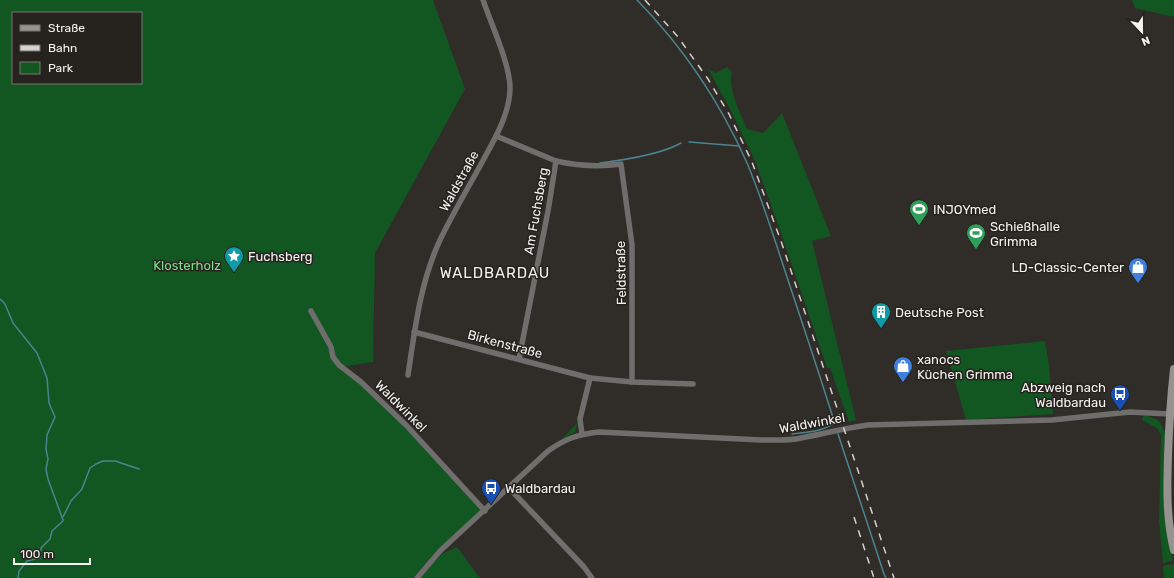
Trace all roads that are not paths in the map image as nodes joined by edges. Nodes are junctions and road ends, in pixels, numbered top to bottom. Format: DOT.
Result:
graph roads {
  1 [pos="483,0"];
  2 [pos="496,136"];
  3 [pos="556,161"];
  4 [pos="311,311"];
  5 [pos="414,332"];
  6 [pos="519,359"];
  7 [pos="1174,369"];
  8 [pos="408,375"];
  9 [pos="590,378"];
  10 [pos="632,382"];
  11 [pos="693,384"];
  12 [pos="1170,414"];
  13 [pos="582,434"];
  14 [pos="509,488"];
  15 [pos="485,511"];
  16 [pos="1174,550"];
  17 [pos="417,578"];
  18 [pos="592,578"];
  1 -- 2 [label="street, Waldstraße"];
  2 -- 3 [label="street"];
  2 -- 5 [label="street, Waldstraße"];
  3 -- 6 [label="street, Am Fuchsberg"];
  3 -- 10 [label="street, Feldstraße"];
  4 -- 15 [label="street, Waldwinkel"];
  5 -- 6 [label="street, Birkenstraße"];
  5 -- 8 [label="street, Waldstraße"];
  6 -- 9 [label="street, Birkenstraße"];
  7 -- 12 [label="main road"];
  9 -- 10 [label="street, Birkenstraße"];
  9 -- 13 [label="street"];
  10 -- 11 [label="street, Birkenstraße"];
  12 -- 13 [label="street, Waldwinkel"];
  12 -- 16 [label="main road"];
  13 -- 14 [label="street, Waldwinkel"];
  14 -- 15 [label="street, Waldwinkel"];
  14 -- 18 [label="street"];
  15 -- 17 [label="street, Waldwinkel"];
}
